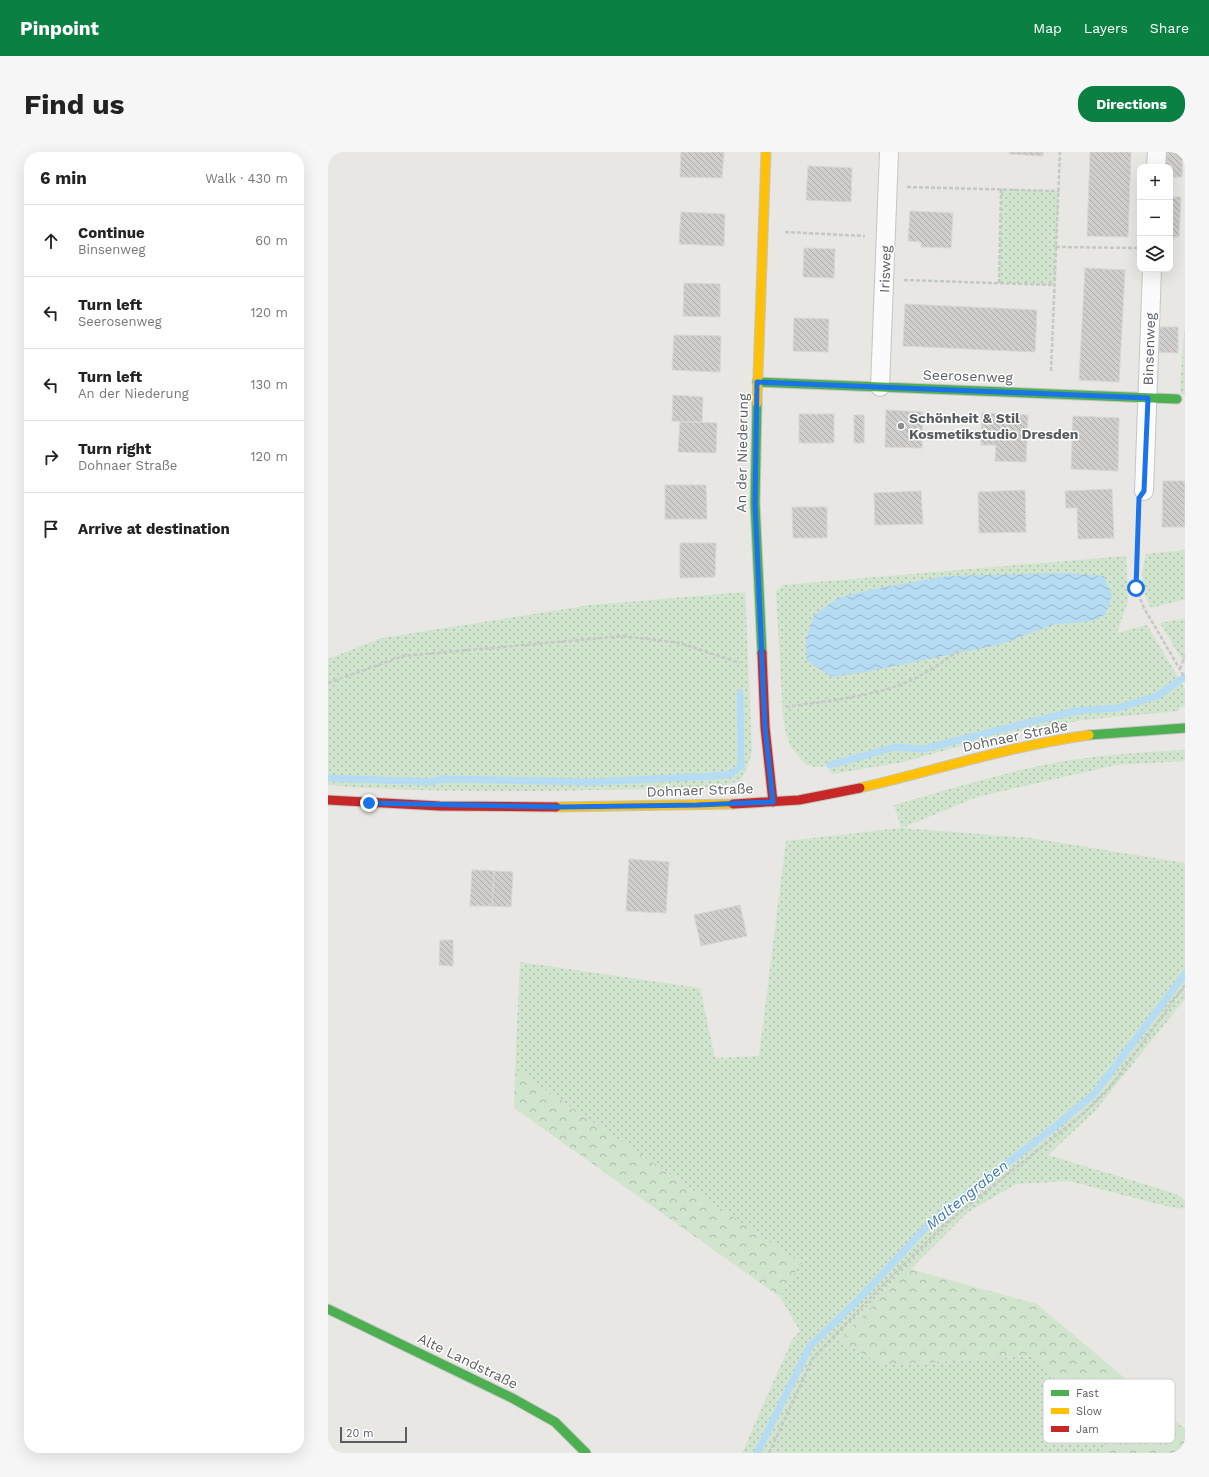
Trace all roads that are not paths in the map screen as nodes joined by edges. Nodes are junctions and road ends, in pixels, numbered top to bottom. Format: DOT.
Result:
graph roads {
  1 [pos="766,152"];
  2 [pos="889,152"];
  3 [pos="1157,152"];
  4 [pos="1156,164"];
  5 [pos="1152,272"];
  6 [pos="757,382"];
  7 [pos="880,387"];
  8 [pos="1148,398"];
  9 [pos="1177,399"];
  10 [pos="1144,491"];
  11 [pos="1185,728"];
  12 [pos="328,800"];
  13 [pos="773,802"];
  14 [pos="328,1309"];
  15 [pos="586,1453"];
  1 -- 6 [label="street, An der Niederung"];
  2 -- 7 [label="street, Irisweg"];
  3 -- 4 [label="street"];
  5 -- 8 [label="street, Binsenweg"];
  6 -- 7 [label="street, Seerosenweg"];
  6 -- 13 [label="street, An der Niederung"];
  7 -- 8 [label="street, Seerosenweg"];
  8 -- 9 [label="street, Seerosenweg"];
  8 -- 10 [label="street, Binsenweg"];
  11 -- 13 [label="street, Dohnaer Straße"];
  12 -- 13 [label="street, Dohnaer Straße"];
  14 -- 15 [label="street, Alte Landstraße"];
}
